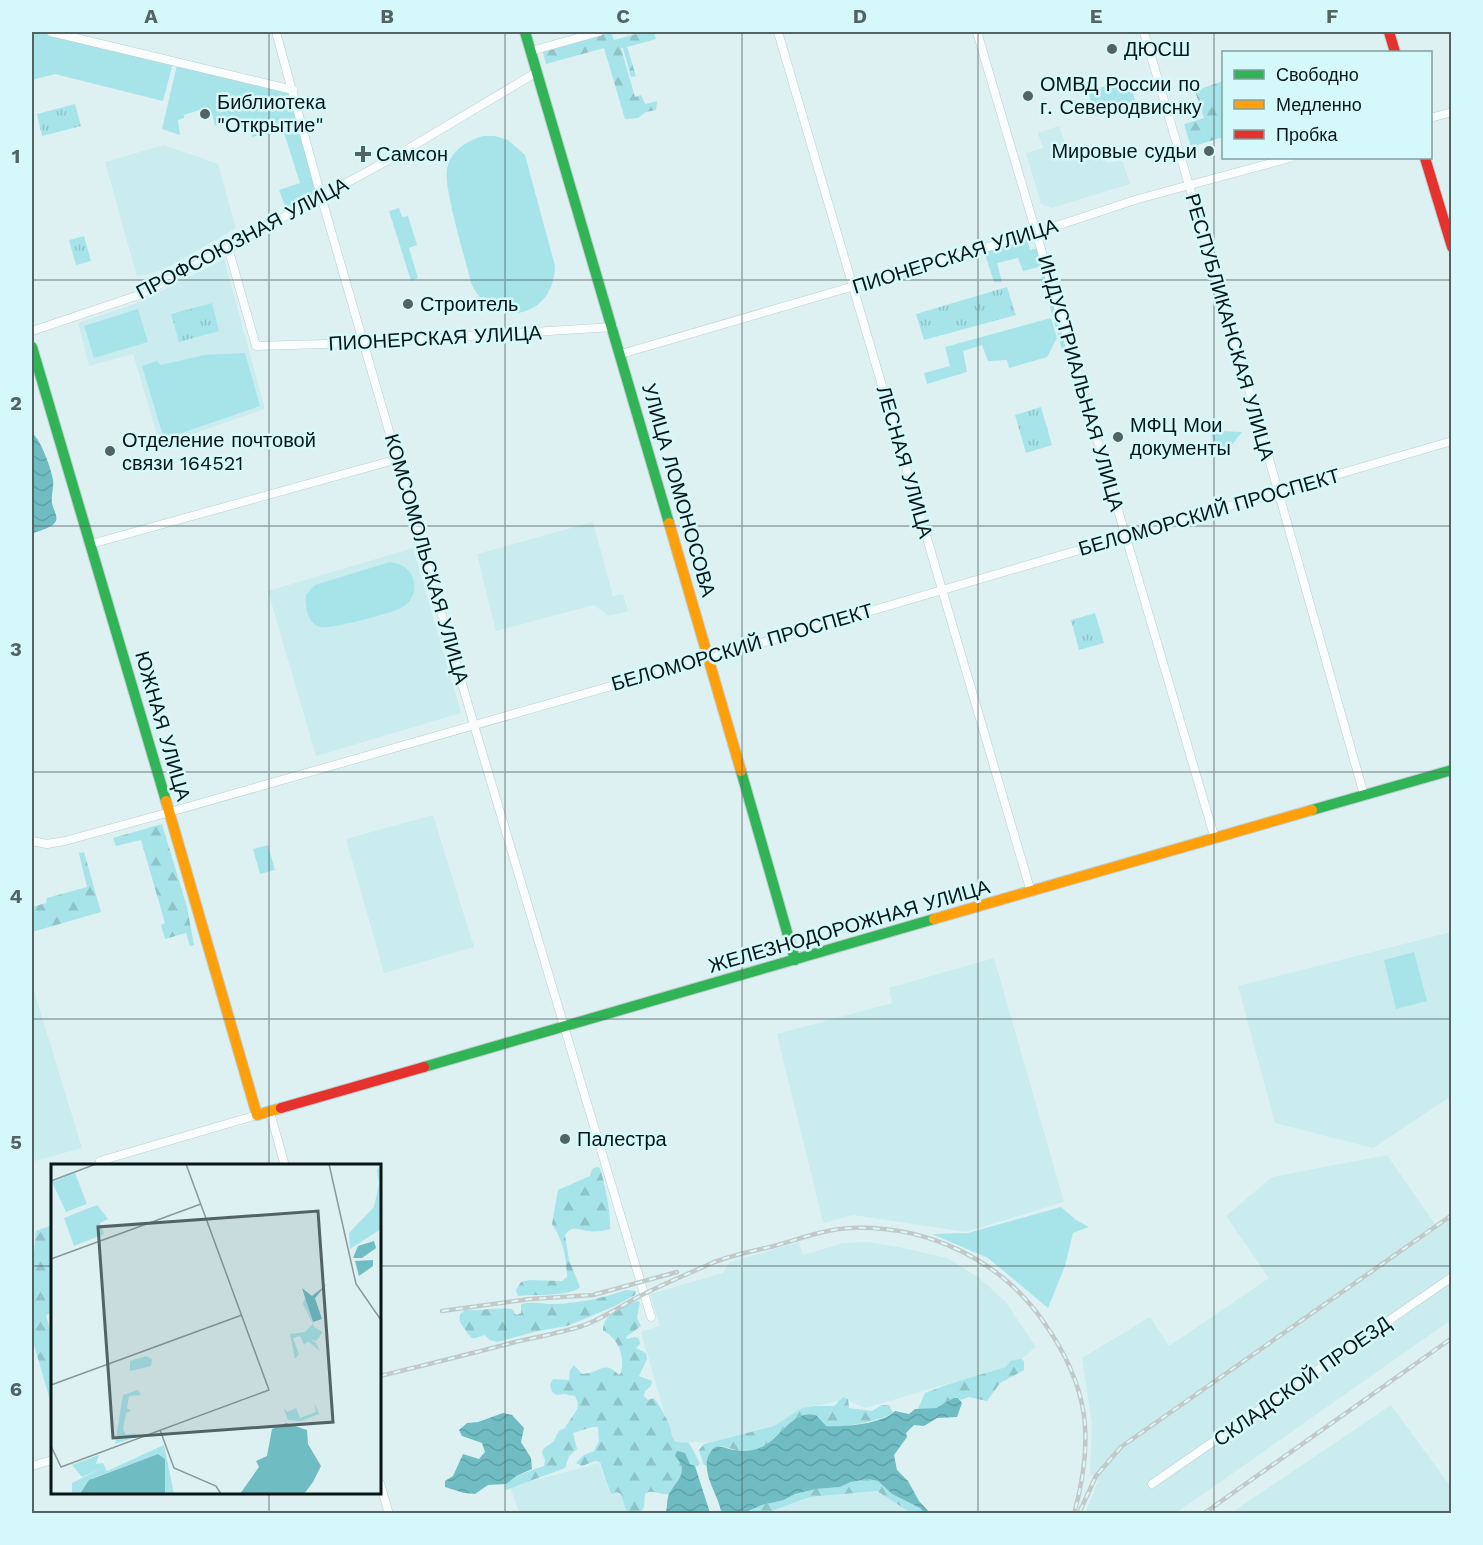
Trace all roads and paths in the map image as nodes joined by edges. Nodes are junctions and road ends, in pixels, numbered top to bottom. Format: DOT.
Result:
graph roads {
  1 [pos="51,32"];
  2 [pos="276,32"];
  3 [pos="525,32"];
  4 [pos="599,32"];
  5 [pos="778,32"];
  6 [pos="977,32"];
  7 [pos="1144,32"];
  8 [pos="1389,32"];
  9 [pos="531,51"];
  10 [pos="1395,51"];
  11 [pos="537,72"];
  12 [pos="293,90"];
  13 [pos="1452,112"];
  14 [pos="1432,118"];
  15 [pos="1286,159"];
  16 [pos="1425,159"];
  17 [pos="1189,185"];
  18 [pos="321,196"];
  19 [pos="1037,232"];
  20 [pos="1452,246"];
  21 [pos="229,251"];
  22 [pos="853,286"];
  23 [pos="613,327"];
  24 [pos="32,331"];
  25 [pos="364,342"];
  26 [pos="32,347"];
  27 [pos="621,354"];
  28 [pos="1452,441"];
  29 [pos="398,459"];
  30 [pos="1278,492"];
  31 [pos="1126,536"];
  32 [pos="91,544"];
  33 [pos="942,590"];
  34 [pos="709,658"];
  35 [pos="474,725"];
  36 [pos="1452,770"];
  37 [pos="1364,795"];
  38 [pos="170,812"];
  39 [pos="1215,838"];
  40 [pos="32,841"];
  41 [pos="1031,892"];
  42 [pos="795,960"];
  43 [pos="564,1026"];
  44 [pos="270,1112"];
  45 [pos="257,1115"];
  46 [pos="100,1161"];
  47 [pos="284,1164"];
  48 [pos="1452,1277"];
  49 [pos="651,1317"];
  50 [pos="51,1460"];
  51 [pos="32,1466"];
  52 [pos="1152,1484"];
  53 [pos="381,1486"];
  54 [pos="389,1514"];
  1 -- 12 [label="street"];
  2 -- 12 [label="street, КОМСОМОЛЬСКАЯ УЛИЦА"];
  3 -- 9 [label="main road, УЛИЦА ЛОМОНОСОВА"];
  4 -- 9 [label="street"];
  5 -- 22 [label="street, ЛЕСНАЯ УЛИЦА"];
  6 -- 19 [label="street, ИНДУСТРИАЛЬНАЯ УЛИЦА"];
  7 -- 17 [label="street, РЕСПУБЛИКАНСКАЯ УЛИЦА"];
  8 -- 10 [label="main road"];
  9 -- 11 [label="main road, УЛИЦА ЛОМОНОСОВА"];
  11 -- 18 [label="street, ПРОФСОЮЗНАЯ УЛИЦА"];
  11 -- 23 [label="main road, УЛИЦА ЛОМОНОСОВА"];
  12 -- 18 [label="street, КОМСОМОЛЬСКАЯ УЛИЦА"];
  13 -- 14 [label="street"];
  15 -- 17 [label="street, ПИОНЕРСКАЯ УЛИЦА"];
  16 -- 20 [label="main road"];
  17 -- 19 [label="street, ПИОНЕРСКАЯ УЛИЦА"];
  17 -- 30 [label="street, РЕСПУБЛИКАНСКАЯ УЛИЦА"];
  18 -- 24 [label="street, ПРОФСОЮЗНАЯ УЛИЦА"];
  18 -- 25 [label="street, КОМСОМОЛЬСКАЯ УЛИЦА"];
  19 -- 22 [label="street, ПИОНЕРСКАЯ УЛИЦА"];
  19 -- 31 [label="street, ИНДУСТРИАЛЬНАЯ УЛИЦА"];
  21 -- 25 [label="street, ПИОНЕРСКАЯ УЛИЦА"];
  22 -- 27 [label="street, ПИОНЕРСКАЯ УЛИЦА"];
  22 -- 33 [label="street, ЛЕСНАЯ УЛИЦА"];
  23 -- 25 [label="street, ПИОНЕРСКАЯ УЛИЦА"];
  23 -- 27 [label="main road, УЛИЦА ЛОМОНОСОВА"];
  25 -- 29 [label="street, КОМСОМОЛЬСКАЯ УЛИЦА"];
  26 -- 32 [label="main road, ЮЖНАЯ УЛИЦА"];
  27 -- 34 [label="main road, УЛИЦА ЛОМОНОСОВА"];
  28 -- 30 [label="street, БЕЛОМОРСКИЙ ПРОСПЕКТ"];
  29 -- 32 [label="street"];
  29 -- 35 [label="street, КОМСОМОЛЬСКАЯ УЛИЦА"];
  30 -- 31 [label="street, БЕЛОМОРСКИЙ ПРОСПЕКТ"];
  30 -- 37 [label="street, РЕСПУБЛИКАНСКАЯ УЛИЦА"];
  31 -- 33 [label="street, БЕЛОМОРСКИЙ ПРОСПЕКТ"];
  31 -- 39 [label="street, ИНДУСТРИАЛЬНАЯ УЛИЦА"];
  32 -- 38 [label="main road, ЮЖНАЯ УЛИЦА"];
  33 -- 34 [label="street, БЕЛОМОРСКИЙ ПРОСПЕКТ"];
  33 -- 41 [label="street, ЛЕСНАЯ УЛИЦА"];
  34 -- 35 [label="street, БЕЛОМОРСКИЙ ПРОСПЕКТ"];
  34 -- 42 [label="main road, УЛИЦА ЛОМОНОСОВА"];
  35 -- 38 [label="street, БЕЛОМОРСКИЙ ПРОСПЕКТ"];
  35 -- 43 [label="street, КОМСОМОЛЬСКАЯ УЛИЦА"];
  36 -- 37 [label="main road, ЖЕЛЕЗНОДОРОЖНАЯ УЛИЦА"];
  37 -- 39 [label="main road, ЖЕЛЕЗНОДОРОЖНАЯ УЛИЦА"];
  38 -- 40 [label="street, БЕЛОМОРСКИЙ ПРОСПЕКТ"];
  38 -- 45 [label="main road, ЮЖНАЯ УЛИЦА"];
  39 -- 41 [label="main road, ЖЕЛЕЗНОДОРОЖНАЯ УЛИЦА"];
  41 -- 42 [label="main road, ЖЕЛЕЗНОДОРОЖНАЯ УЛИЦА"];
  42 -- 43 [label="main road, ЖЕЛЕЗНОДОРОЖНАЯ УЛИЦА"];
  43 -- 44 [label="main road, ЖЕЛЕЗНОДОРОЖНАЯ УЛИЦА"];
  43 -- 49 [label="street, КОМСОМОЛЬСКАЯ УЛИЦА"];
  44 -- 45 [label="main road, ЖЕЛЕЗНОДОРОЖНАЯ УЛИЦА"];
  44 -- 47 [label="street"];
  45 -- 46 [label="street"];
  48 -- 52 [label="street, СКЛАДСКОЙ ПРОЕЗД"];
  50 -- 51 [label="street"];
  53 -- 54 [label="street"];
}
